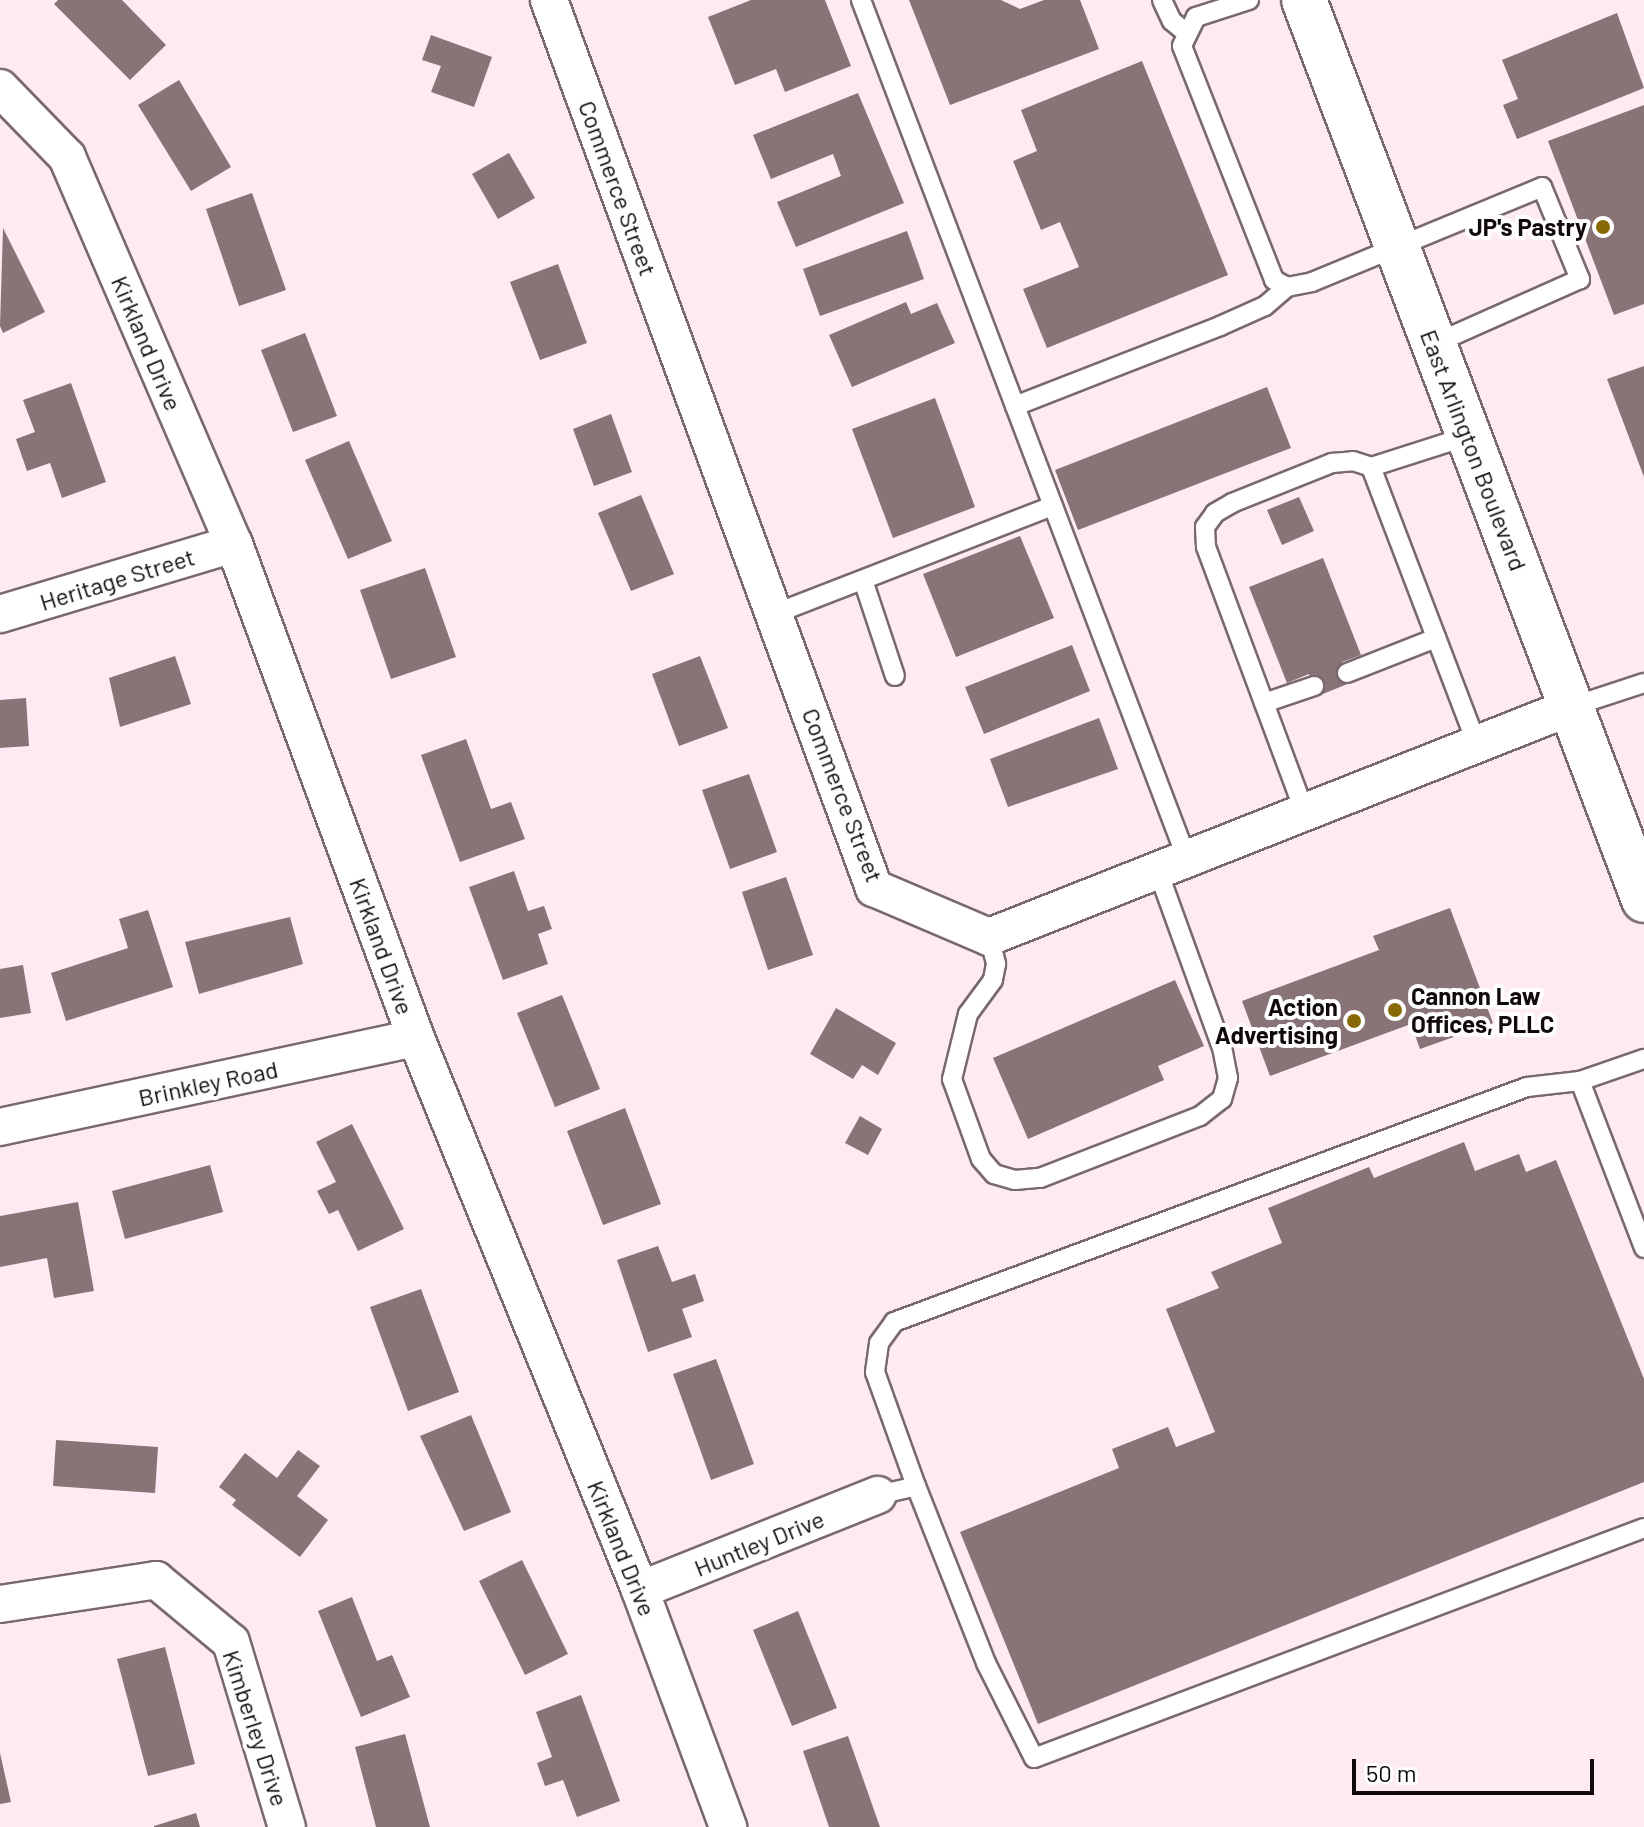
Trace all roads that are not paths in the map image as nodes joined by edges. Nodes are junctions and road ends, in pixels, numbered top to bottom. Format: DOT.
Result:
graph roads {
  1 [pos="549,0"];
  2 [pos="861,0"];
  3 [pos="1162,0"];
  4 [pos="1249,0"];
  5 [pos="1304,0"];
  6 [pos="1185,32"];
  7 [pos="0,88"];
  8 [pos="1396,244"];
  9 [pos="1287,287"];
  10 [pos="1433,344"];
  11 [pos="1015,406"];
  12 [pos="1468,436"];
  13 [pos="1371,467"];
  14 [pos="1053,506"];
  15 [pos="234,544"];
  16 [pos="863,580"];
  17 [pos="0,614"];
  18 [pos="774,614"];
  19 [pos="1436,638"];
  20 [pos="1347,673"];
  21 [pos="895,676"];
  22 [pos="1644,683"];
  23 [pos="1314,686"];
  24 [pos="1264,703"];
  25 [pos="1571,707"];
  26 [pos="1477,745"];
  27 [pos="1305,813"];
  28 [pos="1172,865"];
  29 [pos="1644,900"];
  30 [pos="989,937"];
  31 [pos="416,1038"];
  32 [pos="1644,1059"];
  33 [pos="1580,1081"];
  34 [pos="0,1127"];
  35 [pos="1644,1248"];
  36 [pos="916,1486"];
  37 [pos="878,1495"];
  38 [pos="1644,1528"];
  39 [pos="640,1590"];
  40 [pos="0,1604"];
  41 [pos="287,1827"];
  42 [pos="728,1827"];
  1 -- 18 [label="street, Commerce Street"];
  2 -- 11 [label="lane"];
  3 -- 6 [label="lane"];
  4 -- 6 [label="lane"];
  5 -- 8 [label="main road, East Arlington Boulevard"];
  6 -- 9 [label="lane"];
  7 -- 15 [label="street, Kirkland Drive"];
  8 -- 9 [label="lane"];
  8 -- 10 [label="main road, East Arlington Boulevard"];
  8 -- 10 [label="lane"];
  9 -- 11 [label="lane"];
  10 -- 12 [label="main road, East Arlington Boulevard"];
  11 -- 14 [label="lane"];
  12 -- 13 [label="lane"];
  12 -- 25 [label="main road, East Arlington Boulevard"];
  13 -- 19 [label="lane"];
  13 -- 24 [label="lane"];
  14 -- 16 [label="lane"];
  14 -- 28 [label="lane"];
  15 -- 17 [label="street, Heritage Street"];
  15 -- 31 [label="street, Kirkland Drive"];
  16 -- 18 [label="lane"];
  16 -- 21 [label="lane"];
  18 -- 30 [label="street, Commerce Street"];
  19 -- 20 [label="lane"];
  19 -- 26 [label="lane"];
  22 -- 25 [label="lane"];
  23 -- 24 [label="lane"];
  24 -- 27 [label="lane"];
  25 -- 26 [label="street"];
  25 -- 29 [label="main road, East Arlington Boulevard"];
  26 -- 27 [label="street"];
  27 -- 28 [label="street"];
  28 -- 30 [label="street"];
  28 -- 30 [label="lane"];
  31 -- 34 [label="street, Brinkley Road"];
  31 -- 39 [label="street, Kirkland Drive"];
  32 -- 33 [label="lane"];
  33 -- 35 [label="lane"];
  33 -- 36 [label="lane"];
  36 -- 37 [label="lane"];
  36 -- 38 [label="lane"];
  37 -- 39 [label="street, Huntley Drive"];
  39 -- 42 [label="street, Kirkland Drive"];
  40 -- 41 [label="street, Kimberley Drive"];
}
